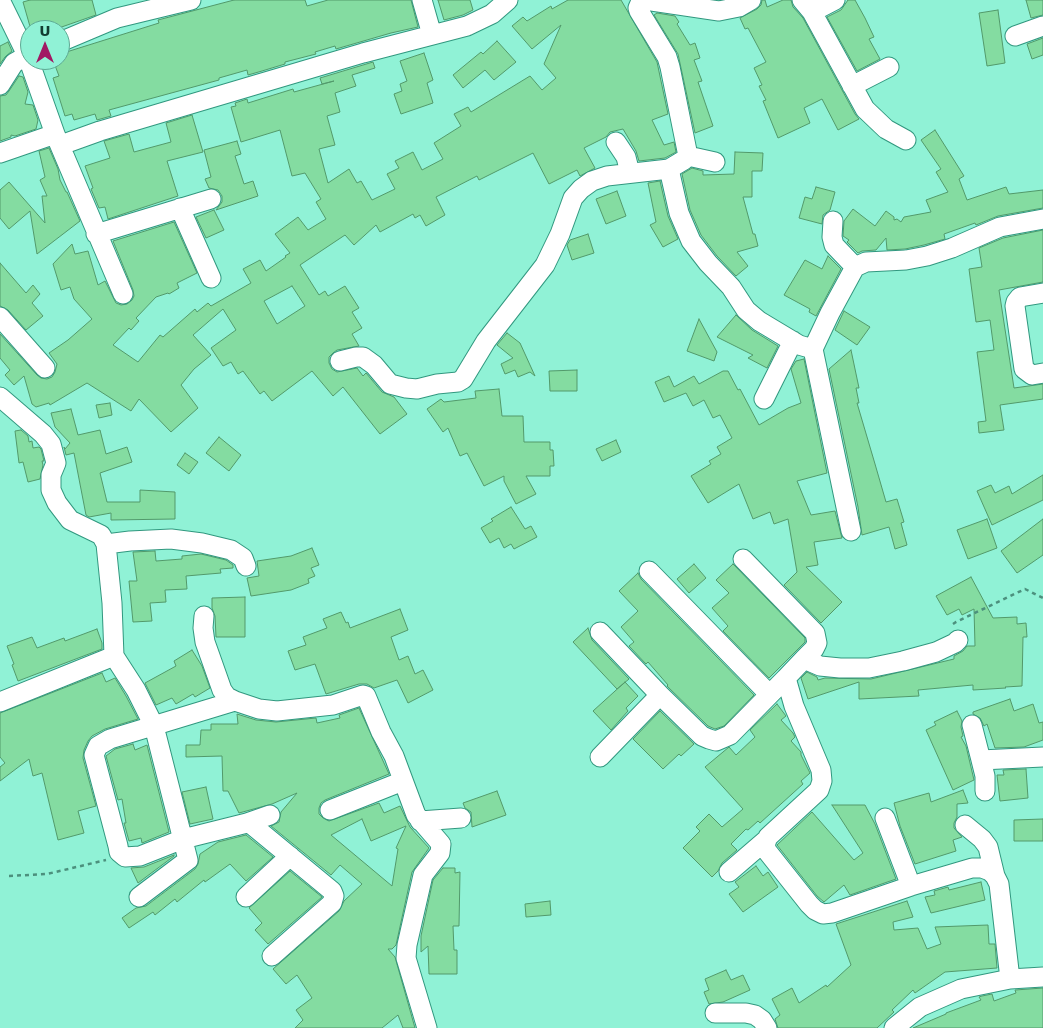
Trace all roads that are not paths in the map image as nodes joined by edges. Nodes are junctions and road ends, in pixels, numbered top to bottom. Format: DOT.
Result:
graph roads {
  1 [pos="0,0"];
  2 [pos="191,0"];
  3 [pos="422,0"];
  4 [pos="508,0"];
  5 [pos="751,0"];
  6 [pos="835,0"];
  7 [pos="807,6"];
  8 [pos="1043,26"];
  9 [pos="432,35"];
  10 [pos="1015,36"];
  11 [pos="70,38"];
  12 [pos="20,39"];
  13 [pos="20,60"];
  14 [pos="890,67"];
  15 [pos="33,70"];
  16 [pos="0,85"];
  17 [pos="852,86"];
  18 [pos="58,140"];
  19 [pos="906,140"];
  20 [pos="616,142"];
  21 [pos="0,153"];
  22 [pos="688,156"];
  23 [pos="715,162"];
  24 [pos="669,169"];
  25 [pos="630,173"];
  26 [pos="211,198"];
  27 [pos="180,208"];
  28 [pos="1043,219"];
  29 [pos="833,221"];
  30 [pos="96,234"];
  31 [pos="855,267"];
  32 [pos="211,278"];
  33 [pos="1043,293"];
  34 [pos="123,294"];
  35 [pos="0,316"];
  36 [pos="793,341"];
  37 [pos="813,350"];
  38 [pos="340,361"];
  39 [pos="45,368"];
  40 [pos="1043,373"];
  41 [pos="0,397"];
  42 [pos="764,399"];
  43 [pos="851,531"];
  44 [pos="106,544"];
  45 [pos="743,559"];
  46 [pos="246,566"];
  47 [pos="649,571"];
  48 [pos="204,616"];
  49 [pos="600,632"];
  50 [pos="958,640"];
  51 [pos="114,656"];
  52 [pos="804,659"];
  53 [pos="786,678"];
  54 [pos="769,694"];
  55 [pos="660,696"];
  56 [pos="235,701"];
  57 [pos="0,702"];
  58 [pos="972,725"];
  59 [pos="154,726"];
  60 [pos="600,757"];
  61 [pos="1043,757"];
  62 [pos="981,760"];
  63 [pos="403,781"];
  64 [pos="985,790"];
  65 [pos="330,810"];
  66 [pos="270,815"];
  67 [pos="461,818"];
  68 [pos="885,818"];
  69 [pos="420,821"];
  70 [pos="246,823"];
  71 [pos="965,825"];
  72 [pos="183,839"];
  73 [pos="765,841"];
  74 [pos="290,856"];
  75 [pos="729,872"];
  76 [pos="995,876"];
  77 [pos="911,886"];
  78 [pos="139,897"];
  79 [pos="246,897"];
  80 [pos="272,956"];
  81 [pos="1043,976"];
  82 [pos="1010,980"];
  83 [pos="715,1013"];
  84 [pos="427,1028"];
  85 [pos="767,1028"];
  86 [pos="894,1028"];
  1 -- 12 [label="street"];
  2 -- 11 [label="street"];
  3 -- 9 [label="street"];
  4 -- 9 [label="street"];
  5 -- 22 [label="street"];
  6 -- 7 [label="street"];
  7 -- 17 [label="street"];
  8 -- 10 [label="street"];
  9 -- 18 [label="street"];
  13 -- 16 [label="street"];
  14 -- 17 [label="street"];
  15 -- 18 [label="street"];
  17 -- 19 [label="street"];
  18 -- 21 [label="street"];
  18 -- 30 [label="street"];
  20 -- 25 [label="street"];
  22 -- 23 [label="street"];
  22 -- 24 [label="street"];
  24 -- 25 [label="street"];
  24 -- 36 [label="street"];
  25 -- 38 [label="street"];
  26 -- 27 [label="street"];
  27 -- 30 [label="street"];
  27 -- 32 [label="street"];
  28 -- 31 [label="street"];
  29 -- 31 [label="street"];
  30 -- 34 [label="street"];
  31 -- 37 [label="street"];
  33 -- 40 [label="street"];
  35 -- 39 [label="street"];
  36 -- 37 [label="street"];
  36 -- 42 [label="street"];
  37 -- 43 [label="street"];
  41 -- 44 [label="street"];
  44 -- 46 [label="street"];
  44 -- 51 [label="street"];
  45 -- 52 [label="street"];
  47 -- 54 [label="street"];
  48 -- 56 [label="street"];
  49 -- 55 [label="street"];
  50 -- 52 [label="street"];
  51 -- 57 [label="street"];
  51 -- 59 [label="street"];
  52 -- 53 [label="street"];
  53 -- 54 [label="street"];
  53 -- 73 [label="street"];
  54 -- 55 [label="street"];
  55 -- 60 [label="street"];
  56 -- 59 [label="street"];
  56 -- 63 [label="street"];
  58 -- 62 [label="street"];
  59 -- 72 [label="street"];
  59 -- 72 [label="street"];
  61 -- 62 [label="street"];
  62 -- 64 [label="street"];
  63 -- 65 [label="street"];
  63 -- 69 [label="street"];
  66 -- 70 [label="street"];
  67 -- 69 [label="street"];
  68 -- 77 [label="street"];
  69 -- 84 [label="street"];
  70 -- 72 [label="street"];
  70 -- 74 [label="street"];
  71 -- 76 [label="street"];
  72 -- 78 [label="street"];
  73 -- 75 [label="street"];
  73 -- 77 [label="street"];
  74 -- 79 [label="street"];
  74 -- 80 [label="street"];
  76 -- 77 [label="street"];
  76 -- 82 [label="street"];
  81 -- 82 [label="street"];
  82 -- 86 [label="street"];
  83 -- 85 [label="street"];
}
